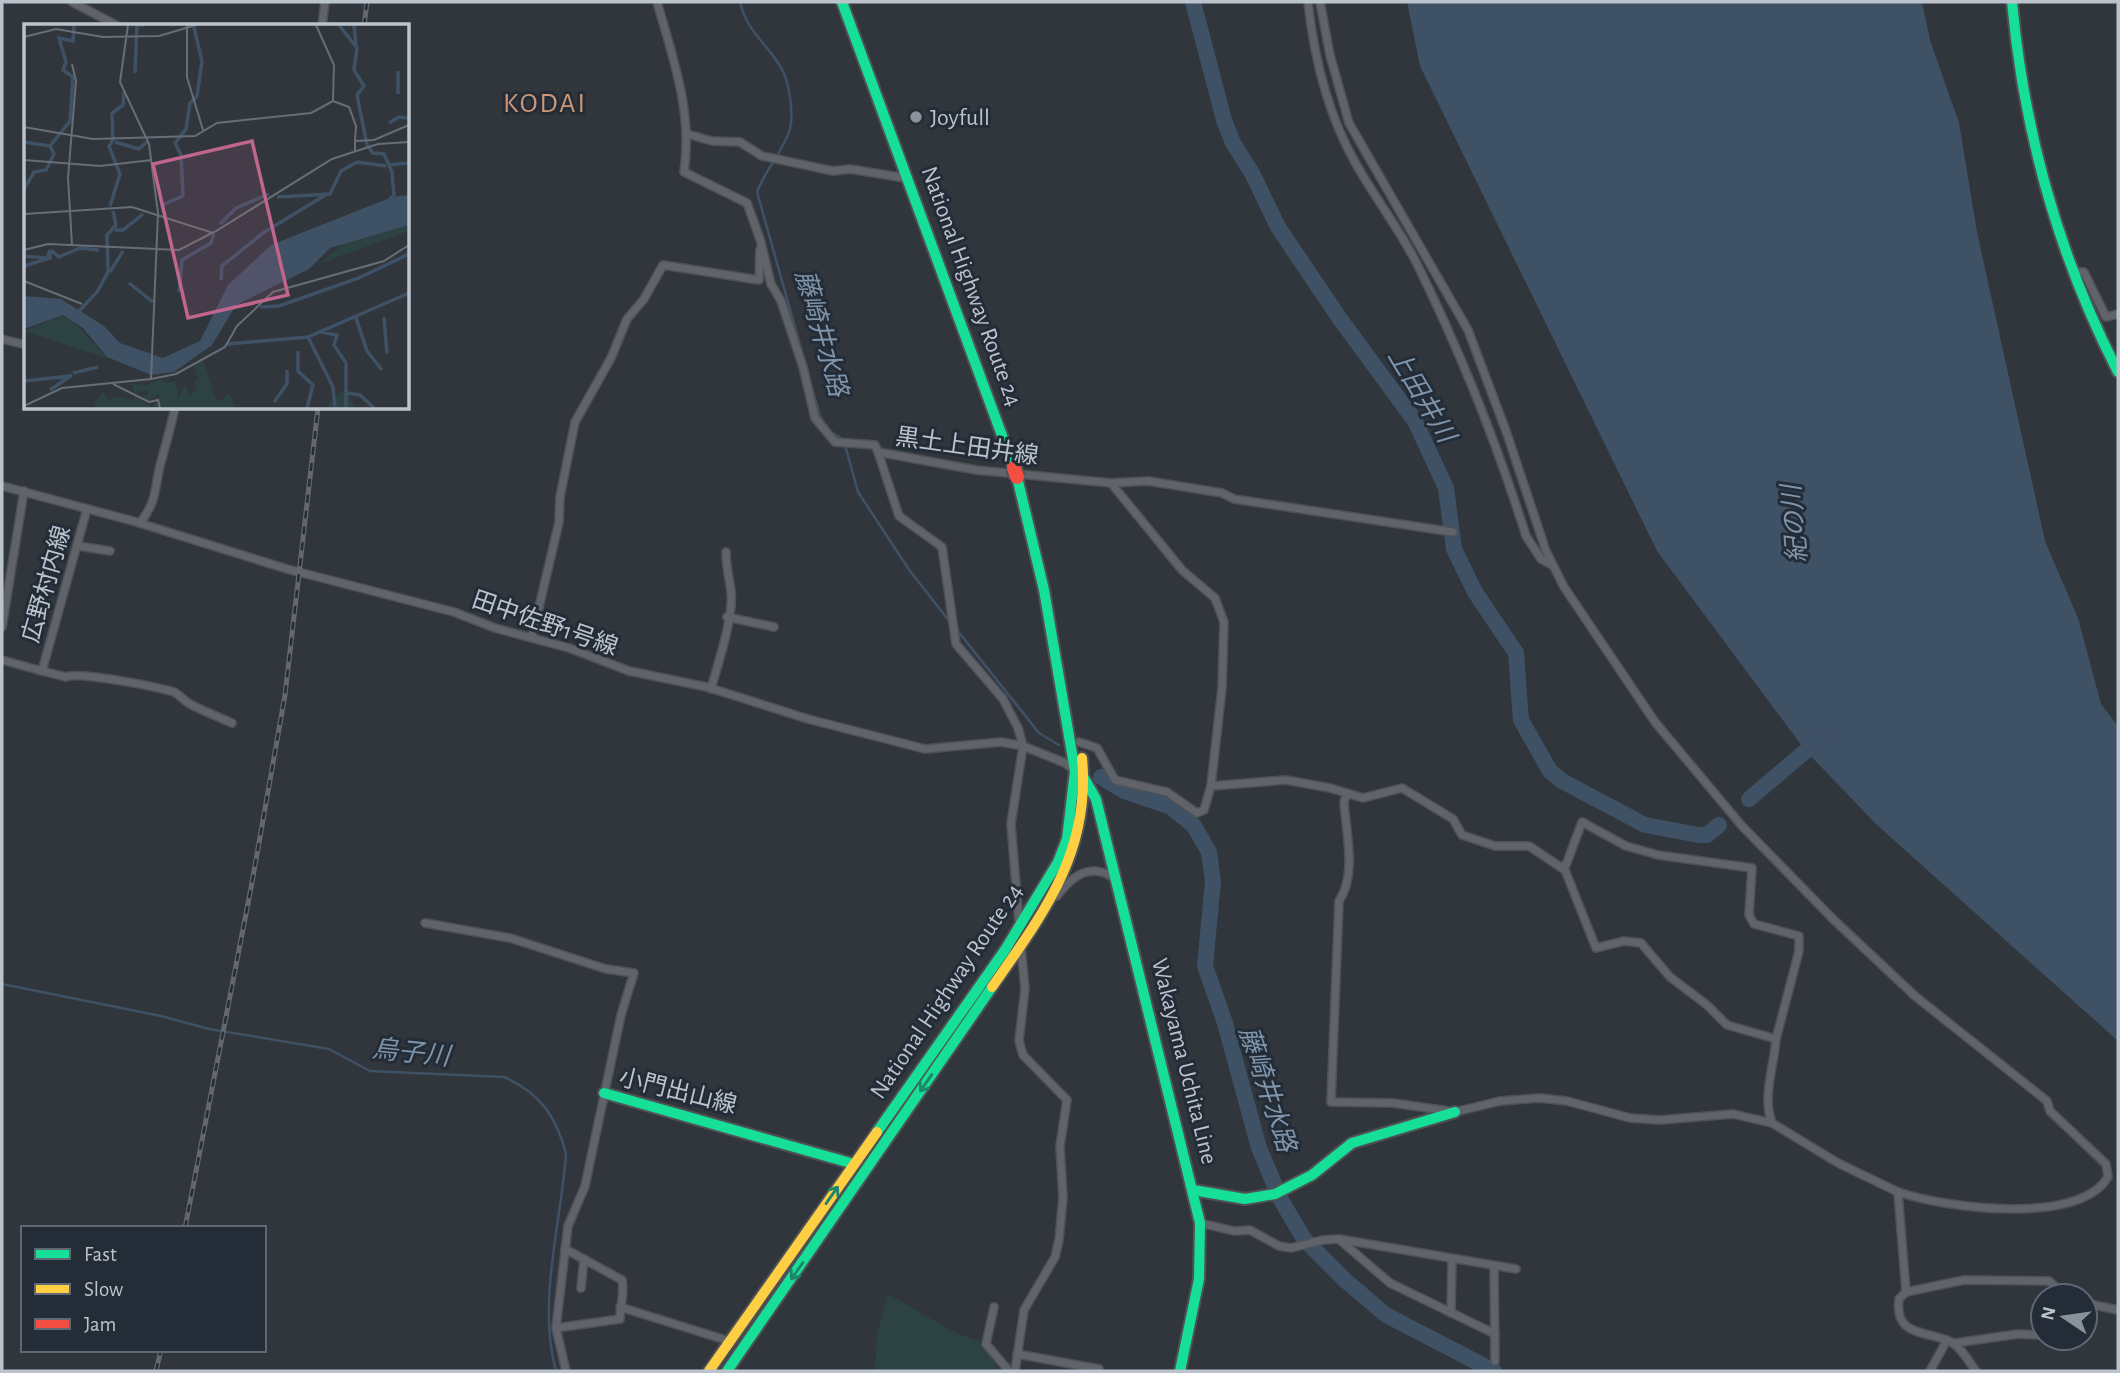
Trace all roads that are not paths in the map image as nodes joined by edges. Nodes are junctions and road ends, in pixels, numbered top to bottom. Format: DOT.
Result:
graph roads {
  1 [pos="72,2"];
  2 [pos="326,2"];
  3 [pos="657,2"];
  4 [pos="842,2"];
  5 [pos="1308,2"];
  6 [pos="1320,2"];
  7 [pos="2012,2"];
  8 [pos="114,24"];
  9 [pos="322,24"];
  10 [pos="687,134"];
  11 [pos="910,180"];
  12 [pos="760,239"];
  13 [pos="2073,272"];
  14 [pos="2118,314"];
  15 [pos="2,339"];
  16 [pos="24,344"];
  17 [pos="2118,372"];
  18 [pos="174,410"];
  19 [pos="878,452"];
  20 [pos="1111,483"];
  21 [pos="2,486"];
  22 [pos="24,491"];
  23 [pos="88,509"];
  24 [pos="139,523"];
  25 [pos="1449,532"];
  26 [pos="78,546"];
  27 [pos="110,551"];
  28 [pos="726,552"];
  29 [pos="1551,565"];
  30 [pos="1044,590"];
  31 [pos="727,617"];
  32 [pos="2,627"];
  33 [pos="774,627"];
  34 [pos="532,637"];
  35 [pos="2,660"];
  36 [pos="42,671"];
  37 [pos="710,689"];
  38 [pos="232,723"];
  39 [pos="1079,742"];
  40 [pos="1023,746"];
  41 [pos="1080,775"];
  42 [pos="1210,786"];
  43 [pos="1347,793"];
  44 [pos="1560,867"];
  45 [pos="1117,880"];
  46 [pos="425,923"];
  47 [pos="1024,929"];
  48 [pos="1020,947"];
  49 [pos="1776,1039"];
  50 [pos="604,1093"];
  51 [pos="1455,1112"];
  52 [pos="1772,1123"];
  53 [pos="854,1164"];
  54 [pos="1193,1190"];
  55 [pos="1898,1192"];
  56 [pos="1200,1223"];
  57 [pos="1339,1240"];
  58 [pos="565,1249"];
  59 [pos="584,1259"];
  60 [pos="1452,1259"];
  61 [pos="1494,1266"];
  62 [pos="1516,1269"];
  63 [pos="2051,1282"];
  64 [pos="581,1288"];
  65 [pos="1906,1292"];
  66 [pos="2099,1306"];
  67 [pos="620,1307"];
  68 [pos="994,1307"];
  69 [pos="2118,1310"];
  70 [pos="1451,1313"];
  71 [pos="556,1328"];
  72 [pos="1495,1334"];
  73 [pos="2029,1334"];
  74 [pos="730,1342"];
  75 [pos="1951,1342"];
  76 [pos="1017,1354"];
  77 [pos="1495,1361"];
  78 [pos="1099,1368"];
  79 [pos="566,1371"];
  80 [pos="709,1371"];
  81 [pos="727,1371"];
  82 [pos="1009,1371"];
  83 [pos="1015,1371"];
  84 [pos="1180,1371"];
  85 [pos="1930,1371"];
  86 [pos="1976,1371"];
  1 -- 8 [label="street"];
  2 -- 9 [label="street"];
  3 -- 10 [label="street"];
  4 -- 11 [label="main road, National Highway Route 24"];
  5 -- 29 [label="street"];
  6 -- 29 [label="street"];
  7 -- 13 [label="main road"];
  10 -- 11 [label="street"];
  10 -- 12 [label="street"];
  11 -- 30 [label="main road, National Highway Route 24"];
  12 -- 19 [label="street"];
  12 -- 34 [label="street"];
  13 -- 14 [label="street"];
  13 -- 17 [label="main road"];
  15 -- 16 [label="street"];
  18 -- 24 [label="street"];
  19 -- 20 [label="street, 黒土上田井線"];
  19 -- 40 [label="street, 黒土上田井線"];
  20 -- 25 [label="street, 黒土上田井線"];
  20 -- 42 [label="street"];
  21 -- 22 [label="street, 田中佐野1号線"];
  22 -- 23 [label="street, 田中佐野1号線"];
  22 -- 32 [label="street"];
  23 -- 24 [label="street, 田中佐野1号線"];
  23 -- 26 [label="street, 広野村内線"];
  24 -- 34 [label="street, 田中佐野1号線"];
  26 -- 27 [label="street"];
  26 -- 36 [label="street, 広野村内線"];
  28 -- 31 [label="street"];
  29 -- 55 [label="street"];
  30 -- 39 [label="main road, National Highway Route 24"];
  30 -- 41 [label="main road, National Highway Route 24"];
  31 -- 33 [label="street"];
  31 -- 37 [label="street"];
  34 -- 37 [label="street, 田中佐野1号線"];
  35 -- 36 [label="street, 広野村内線"];
  36 -- 38 [label="street"];
  37 -- 40 [label="street, 田中佐野1号線"];
  39 -- 41 [label="main road, National Highway Route 24"];
  39 -- 42 [label="street"];
  40 -- 41 [label="street, 田中佐野1号線"];
  40 -- 47 [label="street, 黒土上田井線"];
  41 -- 45 [label="main road, Wakayama Uchita Line"];
  41 -- 47 [label="main road, National Highway Route 24"];
  42 -- 43 [label="street"];
  43 -- 44 [label="street"];
  43 -- 51 [label="street"];
  44 -- 49 [label="street"];
  44 -- 49 [label="street"];
  45 -- 47 [label="street"];
  45 -- 54 [label="main road, Wakayama Uchita Line"];
  46 -- 50 [label="street"];
  47 -- 48 [label="main road, National Highway Route 24"];
  47 -- 53 [label="main road, National Highway Route 24"];
  48 -- 76 [label="street"];
  48 -- 81 [label="main road, National Highway Route 24, one-way"];
  49 -- 52 [label="street"];
  50 -- 53 [label="main road, 小門出山線"];
  50 -- 58 [label="street, 小門出山線"];
  51 -- 52 [label="street"];
  51 -- 54 [label="main road"];
  52 -- 55 [label="street"];
  74 -- 53 [label="main road, National Highway Route 24, one-way"];
  54 -- 56 [label="main road, Wakayama Uchita Line"];
  55 -- 65 [label="street"];
  56 -- 57 [label="street"];
  56 -- 84 [label="main road, Wakayama Uchita Line"];
  57 -- 60 [label="street"];
  57 -- 70 [label="street"];
  58 -- 59 [label="street"];
  58 -- 71 [label="street, 小門出山線"];
  59 -- 64 [label="street"];
  59 -- 67 [label="street"];
  60 -- 61 [label="street"];
  60 -- 70 [label="street"];
  61 -- 62 [label="street"];
  61 -- 72 [label="street"];
  63 -- 65 [label="street"];
  65 -- 75 [label="street"];
  66 -- 69 [label="street"];
  67 -- 71 [label="street"];
  67 -- 74 [label="street"];
  68 -- 82 [label="street"];
  70 -- 72 [label="street"];
  71 -- 79 [label="street, 小門出山線"];
  72 -- 77 [label="street"];
  73 -- 75 [label="street"];
  74 -- 80 [label="main road, National Highway Route 24"];
  75 -- 85 [label="street"];
  75 -- 86 [label="street"];
  76 -- 78 [label="street"];
  76 -- 83 [label="street"];
}
